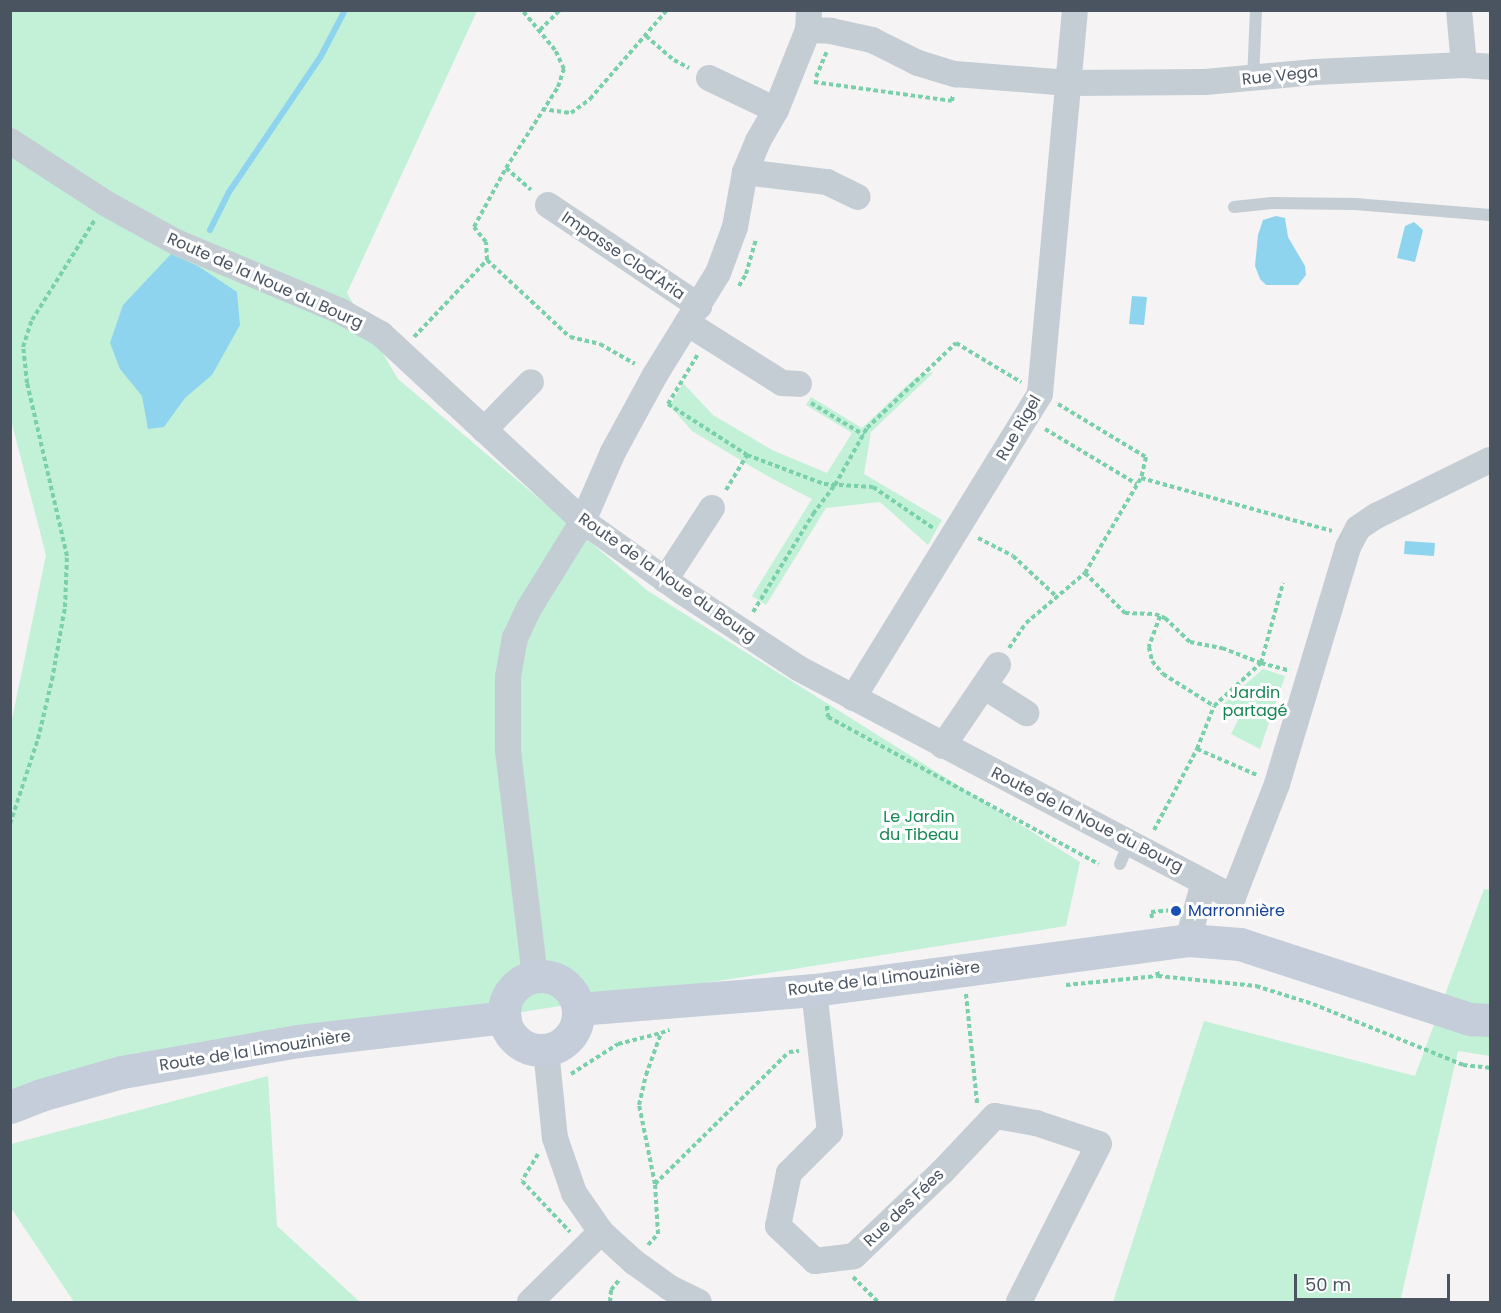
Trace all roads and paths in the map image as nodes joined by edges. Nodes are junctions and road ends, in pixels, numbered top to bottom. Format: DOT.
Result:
graph roads {
  1 [pos="522,10"];
  2 [pos="560,10"];
  3 [pos="667,10"];
  4 [pos="1075,10"];
  5 [pos="1256,10"];
  6 [pos="1459,10"];
  7 [pos="808,20"];
  8 [pos="540,30"];
  9 [pos="646,36"];
  10 [pos="1464,65"];
  11 [pos="1491,67"];
  12 [pos="955,74"];
  13 [pos="709,78"];
  14 [pos="1253,79"];
  15 [pos="814,82"];
  16 [pos="1069,83"];
  17 [pos="542,109"];
  18 [pos="776,110"];
  19 [pos="10,141"];
  20 [pos="506,168"];
  21 [pos="745,172"];
  22 [pos="858,197"];
  23 [pos="105,203"];
  24 [pos="548,205"];
  25 [pos="1234,207"];
  26 [pos="1491,215"];
  27 [pos="487,260"];
  28 [pos="693,315"];
  29 [pos="401,351"];
  30 [pos="656,375"];
  31 [pos="531,382"];
  32 [pos="800,384"];
  33 [pos="1040,394"];
  34 [pos="1027,417"];
  35 [pos="484,430"];
  36 [pos="864,435"];
  37 [pos="747,455"];
  38 [pos="1491,460"];
  39 [pos="1141,478"];
  40 [pos="1137,484"];
  41 [pos="836,485"];
  42 [pos="712,508"];
  43 [pos="583,521"];
  44 [pos="956,533"];
  45 [pos="1353,538"];
  46 [pos="1085,573"];
  47 [pos="665,580"];
  48 [pos="1283,583"];
  49 [pos="1056,596"];
  50 [pos="1160,616"];
  51 [pos="741,631"];
  52 [pos="1261,663"];
  53 [pos="998,665"];
  54 [pos="1308,676"];
  55 [pos="985,687"];
  56 [pos="844,694"];
  57 [pos="1214,706"];
  58 [pos="1026,713"];
  59 [pos="943,746"];
  60 [pos="1197,749"];
  61 [pos="1277,784"];
  62 [pos="10,824"];
  63 [pos="1137,845"];
  64 [pos="1099,864"];
  65 [pos="1119,864"];
  66 [pos="1204,882"];
  67 [pos="1196,908"];
  68 [pos="1188,940"];
  69 [pos="1154,944"];
  70 [pos="1158,976"];
  71 [pos="535,977"];
  72 [pos="1058,986"];
  73 [pos="965,989"];
  74 [pos="814,990"];
  75 [pos="578,1009"];
  76 [pos="505,1017"];
  77 [pos="1491,1020"];
  78 [pos="672,1028"];
  79 [pos="820,1048"];
  80 [pos="546,1050"];
  81 [pos="1491,1068"];
  82 [pos="10,1107"];
  83 [pos="993,1118"];
  84 [pos="655,1184"];
  85 [pos="601,1232"];
  86 [pos="849,1256"];
  87 [pos="634,1262"];
  88 [pos="530,1302"];
  89 [pos="610,1302"];
  90 [pos="699,1302"];
  91 [pos="878,1302"];
  92 [pos="1019,1302"];
  1 -- 8 [label="path"];
  2 -- 8 [label="path"];
  3 -- 9 [label="path"];
  4 -- 16 [label="street, Rue Rigel"];
  5 -- 14 [label="lane"];
  6 -- 10 [label="street"];
  7 -- 12 [label="street, Rue Vega"];
  7 -- 18 [label="street"];
  8 -- 17 [label="path"];
  9 -- 13 [label="path"];
  9 -- 17 [label="path"];
  10 -- 11 [label="street, Rue Vega"];
  10 -- 14 [label="street, Rue Vega"];
  12 -- 15 [label="path"];
  12 -- 16 [label="street, Rue Vega"];
  13 -- 18 [label="street"];
  14 -- 16 [label="street, Rue Vega"];
  16 -- 33 [label="street, Rue Rigel"];
  17 -- 20 [label="path"];
  18 -- 21 [label="street"];
  19 -- 23 [label="street, Route de la Noue du Bourg"];
  20 -- 24 [label="path"];
  20 -- 27 [label="path"];
  21 -- 22 [label="street"];
  21 -- 28 [label="street"];
  23 -- 29 [label="street, Route de la Noue du Bourg"];
  23 -- 62 [label="path"];
  24 -- 28 [label="street, Impasse Clod'Aria"];
  25 -- 26 [label="lane"];
  27 -- 29 [label="path"];
  27 -- 30 [label="path"];
  28 -- 30 [label="street"];
  28 -- 32 [label="street, Impasse Clod'Aria"];
  29 -- 35 [label="street, Route de la Noue du Bourg"];
  30 -- 37 [label="path"];
  30 -- 43 [label="street"];
  31 -- 35 [label="street"];
  32 -- 36 [label="path"];
  33 -- 34 [label="street, Rue Rigel"];
  33 -- 36 [label="path"];
  33 -- 39 [label="path"];
  34 -- 40 [label="path"];
  34 -- 44 [label="street, Rue Rigel"];
  35 -- 43 [label="street, Route de la Noue du Bourg"];
  36 -- 41 [label="path"];
  37 -- 41 [label="path"];
  37 -- 42 [label="path"];
  38 -- 45 [label="street"];
  39 -- 40 [label="path"];
  39 -- 45 [label="path"];
  40 -- 46 [label="path"];
  41 -- 44 [label="path"];
  41 -- 51 [label="path"];
  42 -- 47 [label="street"];
  43 -- 47 [label="street, Route de la Noue du Bourg"];
  43 -- 71 [label="street"];
  44 -- 49 [label="path"];
  44 -- 56 [label="street, Rue Rigel"];
  45 -- 54 [label="street"];
  46 -- 49 [label="path"];
  46 -- 50 [label="path"];
  47 -- 51 [label="street, Route de la Noue du Bourg"];
  48 -- 52 [label="path"];
  49 -- 53 [label="path"];
  50 -- 52 [label="path"];
  50 -- 57 [label="path"];
  51 -- 56 [label="street, Route de la Noue du Bourg"];
  52 -- 54 [label="path"];
  52 -- 57 [label="path"];
  53 -- 55 [label="street"];
  54 -- 61 [label="street"];
  55 -- 58 [label="street"];
  55 -- 59 [label="street"];
  56 -- 59 [label="street, Route de la Noue du Bourg"];
  56 -- 64 [label="path"];
  57 -- 60 [label="path"];
  59 -- 63 [label="street, Route de la Noue du Bourg"];
  60 -- 61 [label="path"];
  60 -- 63 [label="path"];
  61 -- 66 [label="street, Route de la Noue du Bourg"];
  63 -- 65 [label="lane"];
  63 -- 66 [label="street, Route de la Noue du Bourg"];
  66 -- 67 [label="street"];
  67 -- 68 [label="street"];
  67 -- 69 [label="path"];
  68 -- 69 [label="street, Route de la Limouzinière"];
  68 -- 77 [label="street, Route de la Limouzinière"];
  69 -- 70 [label="path"];
  69 -- 73 [label="street, Route de la Limouzinière"];
  70 -- 72 [label="path"];
  70 -- 81 [label="path"];
  71 -- 75 [label="street"];
  71 -- 76 [label="street"];
  73 -- 74 [label="street, Route de la Limouzinière"];
  73 -- 83 [label="path"];
  74 -- 75 [label="street, Route de la Limouzinière"];
  74 -- 79 [label="street, Rue des Fées"];
  75 -- 80 [label="street"];
  76 -- 80 [label="street"];
  76 -- 82 [label="street, Route de la Limouzinière"];
  78 -- 84 [label="path"];
  79 -- 84 [label="path"];
  79 -- 86 [label="street, Rue des Fées"];
  80 -- 85 [label="street"];
  83 -- 86 [label="street, Rue des Fées"];
  83 -- 92 [label="street"];
  84 -- 87 [label="path"];
  85 -- 87 [label="street"];
  85 -- 88 [label="street"];
  86 -- 91 [label="path"];
  87 -- 89 [label="path"];
  87 -- 90 [label="street"];
}
